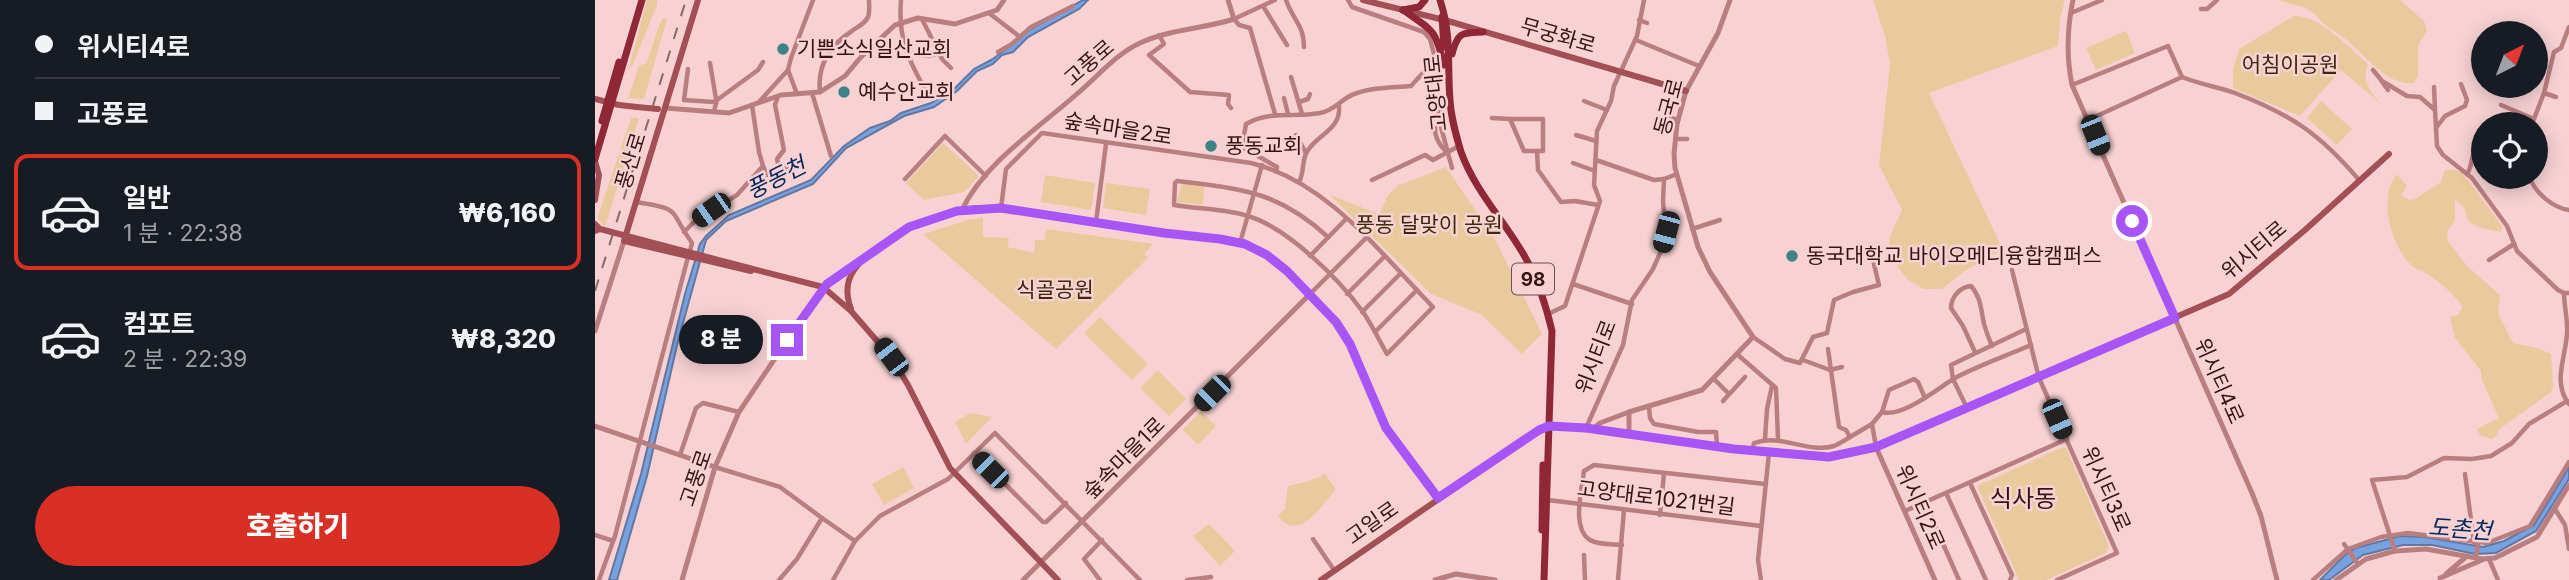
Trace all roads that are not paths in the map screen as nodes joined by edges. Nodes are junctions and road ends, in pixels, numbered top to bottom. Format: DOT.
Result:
graph roads {
  1 [pos="640,0"];
  2 [pos="698,0"];
  3 [pos="813,0"];
  4 [pos="869,0"];
  5 [pos="901,0"];
  6 [pos="1005,0"];
  7 [pos="1228,0"];
  8 [pos="1275,0"];
  9 [pos="1286,0"];
  10 [pos="1348,0"];
  11 [pos="1363,0"];
  12 [pos="1425,0"];
  13 [pos="1438,0"];
  14 [pos="1644,0"];
  15 [pos="1730,0"];
  16 [pos="2073,0"];
  17 [pos="2102,0"];
  18 [pos="2217,0"];
  19 [pos="1073,6"];
  20 [pos="1263,6"];
  21 [pos="2201,9"];
  22 [pos="1403,10"];
  23 [pos="989,13"];
  24 [pos="2070,13"];
  25 [pos="922,19"];
  26 [pos="1234,19"];
  27 [pos="1639,20"];
  28 [pos="1445,21"];
  29 [pos="899,23"];
  30 [pos="1647,23"];
  31 [pos="2569,27"];
  32 [pos="1483,32"];
  33 [pos="1159,35"];
  34 [pos="1020,37"];
  35 [pos="1636,40"];
  36 [pos="1287,45"];
  37 [pos="1304,47"];
  38 [pos="998,52"];
  39 [pos="907,53"];
  40 [pos="939,53"];
  41 [pos="763,62"];
  42 [pos="710,63"];
  43 [pos="1446,65"];
  44 [pos="1699,66"];
  45 [pos="951,68"];
  46 [pos="688,69"];
  47 [pos="788,70"];
  48 [pos="2373,70"];
  49 [pos="1620,72"];
  50 [pos="1291,77"];
  51 [pos="2182,77"];
  52 [pos="2548,77"];
  53 [pos="2382,81"];
  54 [pos="2461,84"];
  55 [pos="2072,85"];
  56 [pos="2434,87"];
  57 [pos="925,89"];
  58 [pos="2388,90"];
  59 [pos="1686,91"];
  60 [pos="820,92"];
  61 [pos="812,93"];
  62 [pos="797,94"];
  63 [pos="1310,94"];
  64 [pos="2548,94"];
  65 [pos="778,96"];
  66 [pos="2556,97"];
  67 [pos="1284,98"];
  68 [pos="595,99"];
  69 [pos="715,101"];
  70 [pos="1448,101"];
  71 [pos="610,102"];
  72 [pos="1299,102"];
  73 [pos="1584,102"];
  74 [pos="755,104"];
  75 [pos="2501,105"];
  76 [pos="1339,106"];
  77 [pos="662,108"];
  78 [pos="1231,108"];
  79 [pos="1607,110"];
  80 [pos="2435,110"];
  81 [pos="714,111"];
  82 [pos="2514,112"];
  83 [pos="1275,114"];
  84 [pos="1288,114"];
  85 [pos="1302,114"];
  86 [pos="1438,115"];
  87 [pos="1664,116"];
  88 [pos="1492,118"];
  89 [pos="1510,119"];
  90 [pos="1678,120"];
  91 [pos="2088,120"];
  92 [pos="2435,128"];
  93 [pos="1296,135"];
  94 [pos="1576,135"];
  95 [pos="1675,139"];
  96 [pos="1687,139"];
  97 [pos="1596,141"];
  98 [pos="1106,144"];
  99 [pos="595,146"];
  100 [pos="1458,146"];
  101 [pos="1537,151"];
  102 [pos="1447,152"];
  103 [pos="1306,153"];
  104 [pos="2389,154"];
  105 [pos="831,156"];
  106 [pos="595,160"];
  107 [pos="1596,160"];
  108 [pos="1573,163"];
  109 [pos="800,164"];
  110 [pos="1262,165"];
  111 [pos="763,166"];
  112 [pos="1452,168"];
  113 [pos="2471,169"];
  114 [pos="1276,171"];
  115 [pos="1595,171"];
  116 [pos="1677,174"];
  117 [pos="2467,174"];
  118 [pos="767,175"];
  119 [pos="986,176"];
  120 [pos="905,179"];
  121 [pos="1664,179"];
  122 [pos="1372,180"];
  123 [pos="2359,180"];
  124 [pos="1299,182"];
  125 [pos="2537,189"];
  126 [pos="1255,192"];
  127 [pos="595,200"];
  128 [pos="636,202"];
  129 [pos="1598,205"];
  130 [pos="1001,208"];
  131 [pos="962,210"];
  132 [pos="2569,210"];
  133 [pos="1248,216"];
  134 [pos="1346,219"];
  135 [pos="1720,220"];
  136 [pos="1095,223"];
  137 [pos="597,228"];
  138 [pos="1692,229"];
  139 [pos="684,232"];
  140 [pos="626,237"];
  141 [pos="1328,237"];
  142 [pos="1366,238"];
  143 [pos="1240,243"];
  144 [pos="2514,244"];
  145 [pos="871,252"];
  146 [pos="691,254"];
  147 [pos="1310,256"];
  148 [pos="1384,257"];
  149 [pos="1873,260"];
  150 [pos="2489,260"];
  151 [pos="753,269"];
  152 [pos="2012,270"];
  153 [pos="1400,274"];
  154 [pos="1329,275"];
  155 [pos="1573,284"];
  156 [pos="823,287"];
  157 [pos="1417,290"];
  158 [pos="2566,293"];
  159 [pos="1310,294"];
  160 [pos="1347,294"];
  161 [pos="1632,304"];
  162 [pos="851,311"];
  163 [pos="1362,312"];
  164 [pos="1548,314"];
  165 [pos="2175,318"];
  166 [pos="2026,329"];
  167 [pos="595,331"];
  168 [pos="1375,332"];
  169 [pos="1753,337"];
  170 [pos="2031,345"];
  171 [pos="1991,346"];
  172 [pos="1828,349"];
  173 [pos="1975,352"];
  174 [pos="1738,355"];
  175 [pos="1803,360"];
  176 [pos="1842,367"];
  177 [pos="1830,370"];
  178 [pos="1745,377"];
  179 [pos="2039,378"];
  180 [pos="1714,379"];
  181 [pos="1954,379"];
  182 [pos="1772,386"];
  183 [pos="1729,394"];
  184 [pos="1925,398"];
  185 [pos="1723,401"];
  186 [pos="2568,402"];
  187 [pos="1649,407"];
  188 [pos="1968,409"];
  189 [pos="740,411"];
  190 [pos="1629,412"];
  191 [pos="1882,412"];
  192 [pos="1872,424"];
  193 [pos="595,426"];
  194 [pos="1547,427"];
  195 [pos="1590,429"];
  196 [pos="1629,435"];
  197 [pos="1850,437"];
  198 [pos="1765,439"];
  199 [pos="1778,439"];
  200 [pos="2067,439"];
  201 [pos="641,442"];
  202 [pos="1717,447"];
  203 [pos="1876,447"];
  204 [pos="1752,451"];
  205 [pos="974,453"];
  206 [pos="1769,453"];
  207 [pos="680,455"];
  208 [pos="2569,463"];
  209 [pos="715,467"];
  210 [pos="955,473"];
  211 [pos="1664,473"];
  212 [pos="2465,474"];
  213 [pos="1970,483"];
  214 [pos="1765,484"];
  215 [pos="2569,485"];
  216 [pos="1946,493"];
  217 [pos="1438,498"];
  218 [pos="2569,498"];
  219 [pos="2561,499"];
  220 [pos="1548,500"];
  221 [pos="1066,503"];
  222 [pos="1925,503"];
  223 [pos="1580,504"];
  224 [pos="2555,509"];
  225 [pos="1624,510"];
  226 [pos="1905,511"];
  227 [pos="1660,515"];
  228 [pos="822,518"];
  229 [pos="1084,521"];
  230 [pos="1761,526"];
  231 [pos="595,534"];
  232 [pos="2390,537"];
  233 [pos="1313,539"];
  234 [pos="1102,540"];
  235 [pos="613,541"];
  236 [pos="855,541"];
  237 [pos="2477,544"];
  238 [pos="1622,545"];
  239 [pos="2347,548"];
  240 [pos="2569,549"];
  241 [pos="2394,550"];
  242 [pos="1584,555"];
  243 [pos="2467,556"];
  244 [pos="2476,557"];
  245 [pos="2487,559"];
  246 [pos="1041,562"];
  247 [pos="2357,563"];
  248 [pos="1335,571"];
  249 [pos="1212,577"];
  250 [pos="2439,579"];
  251 [pos="599,580"];
  252 [pos="682,580"];
  253 [pos="779,580"];
  254 [pos="833,580"];
  255 [pos="1023,580"];
  256 [pos="1058,580"];
  257 [pos="1100,580"];
  258 [pos="1140,580"];
  259 [pos="1187,580"];
  260 [pos="1321,580"];
  261 [pos="1435,580"];
  262 [pos="1495,580"];
  263 [pos="1542,580"];
  264 [pos="1585,580"];
  265 [pos="1618,580"];
  266 [pos="1761,580"];
  267 [pos="1935,580"];
  268 [pos="1959,580"];
  269 [pos="1986,580"];
  270 [pos="2010,580"];
  271 [pos="2057,580"];
  272 [pos="2277,580"];
  273 [pos="2313,580"];
  274 [pos="2336,580"];
  275 [pos="2498,580"];
  1 -- 71 [label="main road"];
  2 -- 77 [label="main road, 풍산로"];
  3 -- 47 [label="street"];
  4 -- 60 [label="street"];
  5 -- 29 [label="street"];
  6 -- 23 [label="street"];
  7 -- 26 [label="street"];
  8 -- 20 [label="street, 고풍로"];
  9 -- 37 [label="street"];
  10 -- 43 [label="street"];
  11 -- 22 [label="main road, 무궁화로"];
  12 -- 22 [label="main road"];
  13 -- 28 [label="main road, 고양대로"];
  14 -- 27 [label="street, 무궁화로"];
  15 -- 44 [label="street, 동국로"];
  16 -- 24 [label="street, 위시티4로"];
  17 -- 24 [label="street"];
  18 -- 21 [label="street"];
  19 -- 34 [label="street"];
  20 -- 26 [label="street, 고풍로"];
  20 -- 36 [label="street"];
  22 -- 28 [label="main road, 무궁화로"];
  22 -- 43 [label="main road"];
  23 -- 25 [label="street"];
  23 -- 34 [label="street"];
  24 -- 55 [label="street, 위시티4로"];
  25 -- 29 [label="street"];
  25 -- 40 [label="street"];
  26 -- 33 [label="street, 고풍로"];
  26 -- 83 [label="street"];
  27 -- 30 [label="street"];
  27 -- 35 [label="street, 무궁화로"];
  28 -- 32 [label="main road, 무궁화로"];
  28 -- 43 [label="main road, 고양대로"];
  29 -- 39 [label="street"];
  29 -- 60 [label="street"];
  31 -- 52 [label="street"];
  32 -- 43 [label="main road"];
  32 -- 49 [label="main road, 무궁화로"];
  33 -- 78 [label="street"];
  33 -- 119 [label="street, 고풍로"];
  34 -- 38 [label="street"];
  35 -- 44 [label="street"];
  35 -- 49 [label="street, 무궁화로"];
  39 -- 40 [label="street"];
  39 -- 57 [label="street"];
  40 -- 45 [label="street"];
  41 -- 69 [label="street"];
  42 -- 69 [label="street"];
  43 -- 70 [label="main road, 고양대로"];
  43 -- 76 [label="street, 숲속마을2로"];
  44 -- 59 [label="street, 동국로"];
  46 -- 69 [label="street"];
  47 -- 62 [label="street"];
  47 -- 74 [label="street"];
  48 -- 53 [label="street"];
  49 -- 59 [label="main road, 무궁화로"];
  49 -- 79 [label="street"];
  50 -- 72 [label="street"];
  51 -- 55 [label="street"];
  51 -- 91 [label="street"];
  51 -- 123 [label="street"];
  53 -- 58 [label="street"];
  53 -- 80 [label="street"];
  54 -- 92 [label="street"];
  55 -- 91 [label="street, 위시티4로"];
  56 -- 80 [label="street"];
  59 -- 90 [label="street, 동국로"];
  60 -- 61 [label="street"];
  61 -- 62 [label="street"];
  61 -- 105 [label="street"];
  62 -- 65 [label="street"];
  63 -- 72 [label="street"];
  64 -- 66 [label="street"];
  65 -- 74 [label="street"];
  65 -- 109 [label="street"];
  67 -- 84 [label="street"];
  68 -- 71 [label="main road"];
  69 -- 81 [label="street"];
  70 -- 86 [label="street"];
  70 -- 100 [label="main road, 고양대로"];
  71 -- 77 [label="main road, bridge"];
  71 -- 99 [label="main road"];
  71 -- 106 [label="main road"];
  72 -- 85 [label="street"];
  73 -- 79 [label="street"];
  74 -- 81 [label="street"];
  74 -- 111 [label="street"];
  75 -- 82 [label="street"];
  76 -- 85 [label="street, 숲속마을2로"];
  76 -- 103 [label="street"];
  77 -- 81 [label="street"];
  77 -- 128 [label="main road, 풍산로"];
  79 -- 97 [label="street"];
  80 -- 92 [label="street"];
  83 -- 84 [label="street, 숲속마을2로"];
  83 -- 114 [label="street, 숲속마을2로"];
  84 -- 85 [label="street, 숲속마을2로"];
  86 -- 102 [label="street"];
  86 -- 102 [label="street"];
  87 -- 90 [label="street"];
  88 -- 89 [label="street"];
  89 -- 101 [label="street"];
  89 -- 101 [label="street"];
  90 -- 95 [label="street, 동국로"];
  91 -- 165 [label="street, 위시티4로"];
  92 -- 117 [label="street"];
  93 -- 103 [label="street"];
  94 -- 97 [label="street"];
  95 -- 96 [label="street"];
  95 -- 116 [label="street, 동국로"];
  97 -- 107 [label="street"];
  98 -- 110 [label="street, 숲속마을2로"];
  98 -- 130 [label="street, 숲속마을2로"];
  98 -- 136 [label="street"];
  100 -- 102 [label="street"];
  100 -- 164 [label="main road, 고양대로"];
  100 -- 194 [label="main road, 고양대로 / 98"];
  101 -- 129 [label="street"];
  102 -- 112 [label="street"];
  102 -- 122 [label="street"];
  103 -- 124 [label="street"];
  104 -- 123 [label="main road, 위시티로"];
  106 -- 127 [label="main road"];
  107 -- 115 [label="street"];
  107 -- 121 [label="street"];
  108 -- 115 [label="street"];
  110 -- 114 [label="street, 숲속마을2로"];
  110 -- 126 [label="street"];
  111 -- 118 [label="street"];
  111 -- 139 [label="street"];
  113 -- 117 [label="street"];
  114 -- 124 [label="street, 숲속마을2로"];
  115 -- 129 [label="street"];
  116 -- 121 [label="street"];
  116 -- 138 [label="street, 동국로"];
  117 -- 144 [label="street"];
  119 -- 120 [label="street"];
  119 -- 131 [label="street, 고풍로"];
  121 -- 161 [label="street, 위시티로"];
  123 -- 165 [label="main road, 위시티로"];
  124 -- 134 [label="street, 숲속마을2로"];
  125 -- 132 [label="street"];
  126 -- 133 [label="street"];
  126 -- 133 [label="street, 숲속마을2로"];
  126 -- 141 [label="street, 숲속마을2로"];
  128 -- 139 [label="street"];
  128 -- 140 [label="main road, 풍산로"];
  129 -- 155 [label="street"];
  130 -- 131 [label="main road"];
  130 -- 136 [label="main road"];
  131 -- 145 [label="main road"];
  133 -- 143 [label="street"];
  133 -- 147 [label="street, 숲속마을2로"];
  134 -- 141 [label="street"];
  134 -- 142 [label="street, 숲속마을2로"];
  135 -- 138 [label="street"];
  136 -- 143 [label="main road"];
  137 -- 151 [label="main road, bridge"];
  138 -- 169 [label="street, 동국로"];
  139 -- 146 [label="street"];
  140 -- 146 [label="main road"];
  140 -- 167 [label="street, 풍산로"];
  141 -- 147 [label="street"];
  142 -- 148 [label="street, 숲속마을2로"];
  142 -- 154 [label="street, 숲속마을1로"];
  143 -- 159 [label="main road"];
  144 -- 150 [label="street"];
  144 -- 158 [label="street"];
  145 -- 156 [label="main road"];
  145 -- 162 [label="main road"];
  146 -- 151 [label="main road, bridge"];
  146 -- 201 [label="street"];
  147 -- 154 [label="street, 숲속마을2로"];
  148 -- 153 [label="street, 숲속마을2로"];
  148 -- 160 [label="street"];
  149 -- 175 [label="street"];
  151 -- 156 [label="main road"];
  152 -- 166 [label="street, 위시티3로"];
  153 -- 157 [label="street, 숲속마을2로"];
  153 -- 163 [label="street"];
  154 -- 159 [label="street, 숲속마을1로"];
  154 -- 160 [label="street, 숲속마을2로"];
  155 -- 161 [label="street"];
  155 -- 164 [label="street"];
  156 -- 162 [label="main road"];
  156 -- 189 [label="street, 고풍로"];
  157 -- 168 [label="street"];
  157 -- 168 [label="street, 숲속마을2로"];
  158 -- 186 [label="street"];
  159 -- 217 [label="main road"];
  159 -- 229 [label="street, 숲속마을1로"];
  160 -- 163 [label="street, 숲속마을2로"];
  161 -- 195 [label="street, 위시티로"];
  162 -- 210 [label="main road"];
  163 -- 168 [label="street, 숲속마을2로"];
  164 -- 194 [label="main road, 고양대로"];
  165 -- 179 [label="main road, 위시티로"];
  165 -- 272 [label="street, 위시티4로"];
  166 -- 170 [label="street, 위시티3로"];
  166 -- 171 [label="street"];
  169 -- 174 [label="street"];
  169 -- 175 [label="street, 동국로"];
  170 -- 179 [label="street, 위시티3로"];
  170 -- 181 [label="street"];
  171 -- 173 [label="street"];
  171 -- 173 [label="street"];
  172 -- 177 [label="street"];
  173 -- 181 [label="street"];
  174 -- 180 [label="street"];
  174 -- 182 [label="street"];
  175 -- 177 [label="street, 동국로"];
  176 -- 177 [label="street"];
  177 -- 197 [label="street"];
  178 -- 183 [label="street"];
  179 -- 188 [label="main road, 위시티로"];
  179 -- 200 [label="street, 위시티3로"];
  180 -- 183 [label="street"];
  180 -- 187 [label="street"];
  181 -- 184 [label="street"];
  181 -- 188 [label="street"];
  182 -- 198 [label="street"];
  182 -- 199 [label="street"];
  183 -- 185 [label="street"];
  184 -- 191 [label="street"];
  184 -- 191 [label="street"];
  186 -- 232 [label="street"];
  187 -- 190 [label="street"];
  187 -- 202 [label="street"];
  188 -- 203 [label="main road, 위시티로"];
  189 -- 207 [label="street"];
  189 -- 209 [label="street, 고풍로"];
  190 -- 195 [label="street"];
  190 -- 196 [label="street"];
  191 -- 192 [label="street"];
  192 -- 197 [label="street"];
  192 -- 203 [label="street"];
  193 -- 201 [label="street"];
  194 -- 195 [label="main road, 위시티로"];
  194 -- 217 [label="main road, 고일로"];
  194 -- 220 [label="main road, 고양대로"];
  194 -- 263 [label="main road, 고양대로 / 98"];
  195 -- 196 [label="main road, 위시티로"];
  196 -- 202 [label="main road, 위시티로"];
  197 -- 199 [label="street"];
  198 -- 199 [label="street"];
  198 -- 204 [label="street"];
  200 -- 213 [label="street"];
  200 -- 271 [label="street, 위시티3로"];
  201 -- 207 [label="street"];
  201 -- 235 [label="street"];
  202 -- 204 [label="main road, 위시티로"];
  203 -- 206 [label="main road, 위시티로"];
  203 -- 226 [label="street, 위시티2로"];
  204 -- 206 [label="main road, 위시티로"];
  205 -- 210 [label="street"];
  205 -- 221 [label="street"];
  205 -- 221 [label="street"];
  206 -- 214 [label="street"];
  207 -- 209 [label="street"];
  208 -- 237 [label="street"];
  209 -- 228 [label="street"];
  209 -- 252 [label="street, 고풍로"];
  210 -- 236 [label="street"];
  210 -- 246 [label="main road"];
  211 -- 214 [label="street"];
  211 -- 223 [label="street"];
  211 -- 227 [label="street"];
  212 -- 237 [label="street"];
  213 -- 216 [label="street"];
  213 -- 270 [label="street"];
  214 -- 230 [label="street"];
  215 -- 219 [label="street"];
  216 -- 222 [label="street"];
  216 -- 269 [label="street"];
  217 -- 248 [label="main road, 고일로"];
  218 -- 219 [label="street"];
  219 -- 224 [label="street"];
  220 -- 223 [label="street, 고양대로1021번길"];
  220 -- 263 [label="main road, 고양대로"];
  221 -- 229 [label="street"];
  222 -- 226 [label="street"];
  222 -- 268 [label="street"];
  223 -- 225 [label="street, 고양대로1021번길"];
  223 -- 238 [label="street"];
  224 -- 240 [label="street"];
  224 -- 245 [label="street"];
  225 -- 227 [label="street, 고양대로1021번길"];
  225 -- 238 [label="street"];
  226 -- 267 [label="street, 위시티2로"];
  227 -- 230 [label="street, 고양대로1021번길"];
  228 -- 236 [label="street"];
  228 -- 253 [label="street"];
  229 -- 234 [label="street"];
  229 -- 246 [label="street, 숲속마을1로"];
  230 -- 266 [label="street"];
  231 -- 235 [label="street"];
  232 -- 237 [label="street"];
  232 -- 239 [label="street"];
  232 -- 241 [label="street"];
  233 -- 248 [label="street"];
  234 -- 257 [label="street"];
  234 -- 258 [label="street"];
  235 -- 251 [label="street"];
  236 -- 254 [label="street"];
  237 -- 244 [label="street"];
  238 -- 265 [label="street"];
  239 -- 247 [label="street"];
  239 -- 273 [label="street"];
  241 -- 243 [label="street"];
  241 -- 247 [label="street"];
  242 -- 264 [label="street"];
  243 -- 244 [label="street"];
  243 -- 250 [label="street"];
  244 -- 245 [label="street"];
  245 -- 250 [label="street"];
  245 -- 275 [label="street"];
  246 -- 255 [label="street, 숲속마을1로"];
  246 -- 256 [label="main road"];
  247 -- 274 [label="street"];
  248 -- 260 [label="main road, 고일로"];
  249 -- 259 [label="street"];
  261 -- 262 [label="street"];
}
